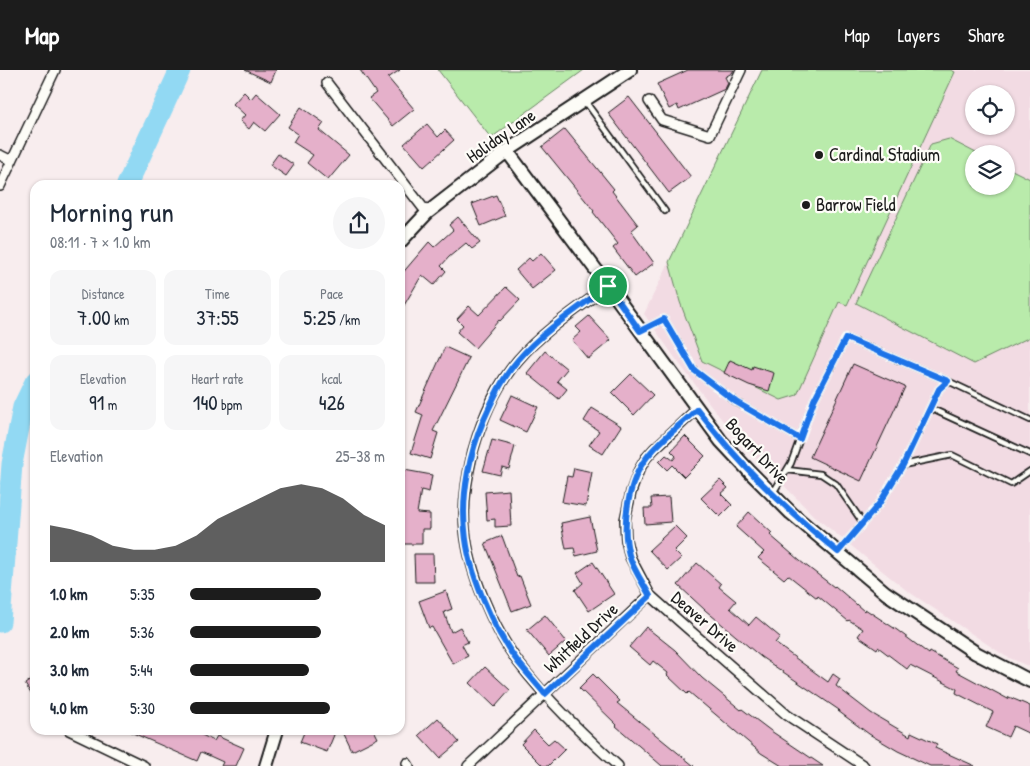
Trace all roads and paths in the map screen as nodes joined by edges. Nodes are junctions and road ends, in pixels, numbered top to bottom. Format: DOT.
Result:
graph roads {
  1 [pos="55,70"];
  2 [pos="630,70"];
  3 [pos="741,70"];
  4 [pos="327,83"];
  5 [pos="585,100"];
  6 [pos="649,101"];
  7 [pos="507,151"];
  8 [pos="0,156"];
  9 [pos="12,161"];
  10 [pos="401,180"];
  11 [pos="405,185"];
  12 [pos="0,186"];
  13 [pos="665,211"];
  14 [pos="426,213"];
  15 [pos="405,236"];
  16 [pos="608,286"];
  17 [pos="640,331"];
  18 [pos="948,381"];
  19 [pos="930,408"];
  20 [pos="697,409"];
  21 [pos="1030,420"];
  22 [pos="800,439"];
  23 [pos="1030,454"];
  24 [pos="903,465"];
  25 [pos="787,470"];
  26 [pos="1030,471"];
  27 [pos="772,494"];
  28 [pos="863,523"];
  29 [pos="838,552"];
  30 [pos="650,596"];
  31 [pos="1030,681"];
  32 [pos="545,694"];
  33 [pos="79,735"];
  34 [pos="275,735"];
  35 [pos="144,766"];
  36 [pos="266,766"];
  37 [pos="468,766"];
  38 [pos="618,766"];
  39 [pos="864,766"];
  1 -- 9 [label="street"];
  2 -- 5 [label="street, Holiday Lane"];
  3 -- 6 [label="street"];
  4 -- 10 [label="street"];
  5 -- 7 [label="street, Holiday Lane"];
  5 -- 13 [label="lane"];
  7 -- 14 [label="street, Holiday Lane"];
  7 -- 16 [label="street, Bogart Drive"];
  8 -- 9 [label="street"];
  9 -- 12 [label="street"];
  11 -- 14 [label="street"];
  14 -- 15 [label="street, Holiday Lane"];
  16 -- 17 [label="street, Bogart Drive"];
  16 -- 32 [label="street"];
  17 -- 20 [label="street, Bogart Drive"];
  17 -- 22 [label="lane"];
  18 -- 19 [label="lane"];
  18 -- 21 [label="lane"];
  18 -- 22 [label="lane"];
  19 -- 23 [label="lane"];
  19 -- 24 [label="lane"];
  20 -- 27 [label="street, Bogart Drive"];
  20 -- 30 [label="street, Deaver Drive"];
  22 -- 25 [label="lane"];
  24 -- 26 [label="lane"];
  24 -- 28 [label="lane"];
  25 -- 27 [label="lane"];
  25 -- 28 [label="lane"];
  27 -- 29 [label="street, Bogart Drive"];
  28 -- 29 [label="lane"];
  29 -- 31 [label="street, Bogart Drive"];
  30 -- 32 [label="street, Whitfield Drive"];
  30 -- 39 [label="street, Deaver Drive"];
  32 -- 37 [label="street, Whitfield Drive"];
  32 -- 38 [label="street"];
  33 -- 35 [label="street"];
  34 -- 36 [label="street"];
}
